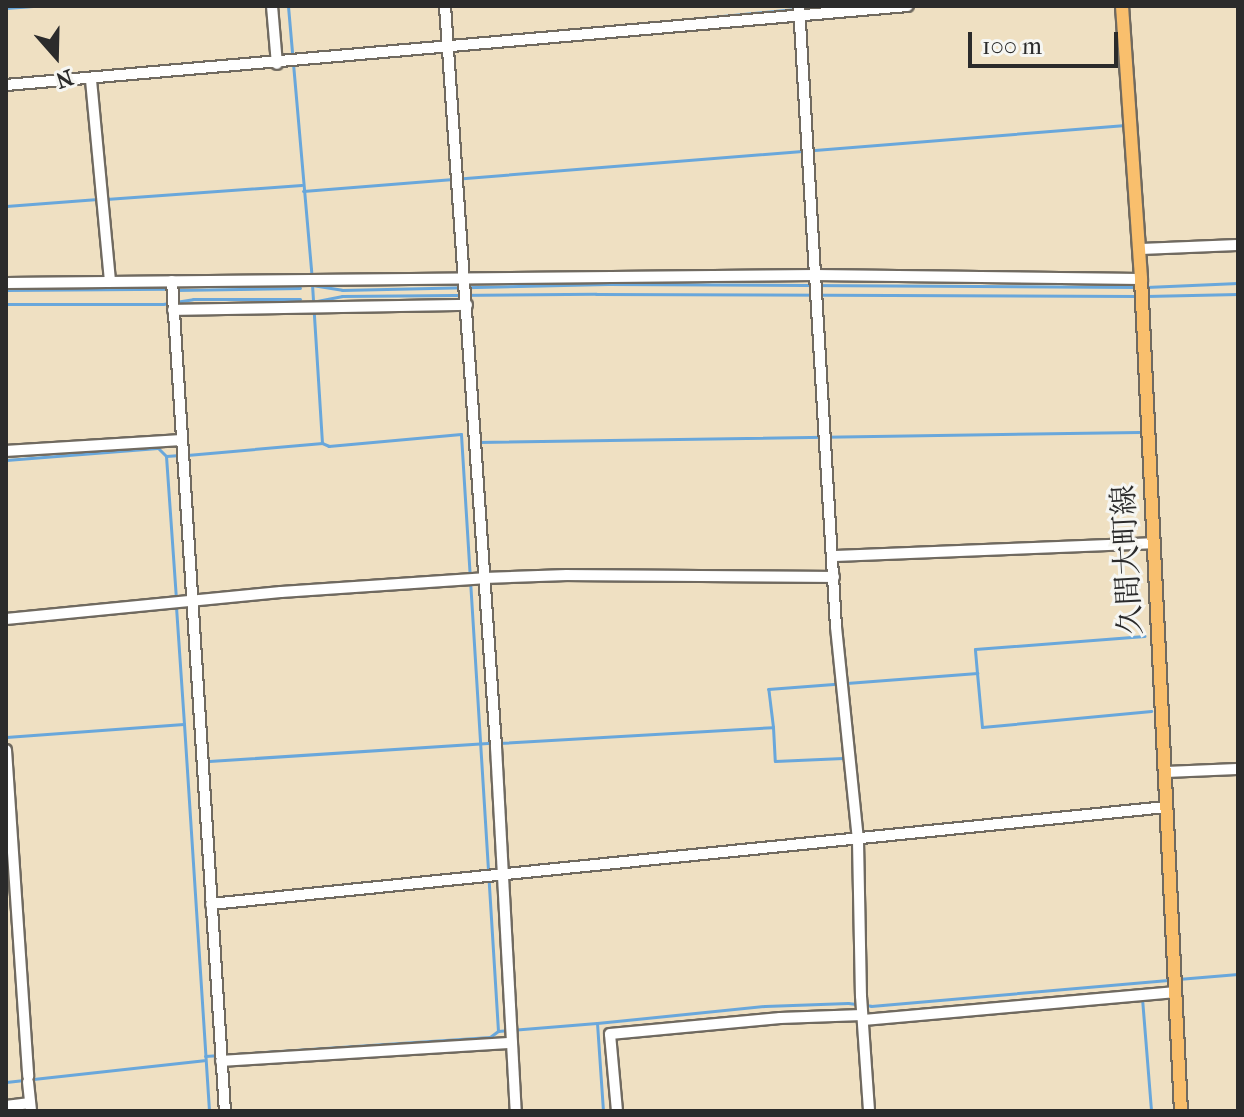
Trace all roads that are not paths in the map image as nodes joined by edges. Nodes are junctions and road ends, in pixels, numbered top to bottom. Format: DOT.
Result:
graph roads {
  1 [pos="272,6"];
  2 [pos="445,6"];
  3 [pos="908,6"];
  4 [pos="1122,6"];
  5 [pos="799,11"];
  6 [pos="447,44"];
  7 [pos="287,63"];
  8 [pos="91,80"];
  9 [pos="6,85"];
  10 [pos="1238,245"];
  11 [pos="1140,249"];
  12 [pos="815,277"];
  13 [pos="465,280"];
  14 [pos="110,281"];
  15 [pos="1141,281"];
  16 [pos="6,283"];
  17 [pos="172,284"];
  18 [pos="467,302"];
  19 [pos="173,308"];
  20 [pos="181,442"];
  21 [pos="6,451"];
  22 [pos="1153,543"];
  23 [pos="834,556"];
  24 [pos="834,577"];
  25 [pos="475,579"];
  26 [pos="187,602"];
  27 [pos="6,619"];
  28 [pos="6,750"];
  29 [pos="1238,769"];
  30 [pos="1165,772"];
  31 [pos="1166,807"];
  32 [pos="858,841"];
  33 [pos="493,876"];
  34 [pos="211,904"];
  35 [pos="11,919"];
  36 [pos="1174,984"];
  37 [pos="863,1018"];
  38 [pos="511,1035"];
  39 [pos="221,1057"];
  40 [pos="6,1106"];
  41 [pos="31,1107"];
  42 [pos="225,1111"];
  43 [pos="516,1111"];
  44 [pos="617,1111"];
  45 [pos="869,1111"];
  46 [pos="1181,1111"];
  1 -- 7 [label="street"];
  2 -- 6 [label="street"];
  3 -- 5 [label="street"];
  4 -- 11 [label="main road, 久間大町線"];
  5 -- 6 [label="street"];
  5 -- 12 [label="street"];
  6 -- 7 [label="street"];
  6 -- 13 [label="street"];
  7 -- 8 [label="street"];
  8 -- 9 [label="street"];
  8 -- 14 [label="street"];
  10 -- 11 [label="street"];
  11 -- 15 [label="main road, 久間大町線"];
  12 -- 13 [label="street"];
  12 -- 15 [label="street"];
  12 -- 23 [label="street"];
  13 -- 17 [label="street"];
  13 -- 18 [label="street"];
  14 -- 16 [label="street"];
  14 -- 17 [label="street"];
  15 -- 22 [label="main road, 久間大町線"];
  17 -- 19 [label="street"];
  18 -- 19 [label="street"];
  18 -- 25 [label="street"];
  19 -- 20 [label="street"];
  20 -- 21 [label="street"];
  20 -- 26 [label="street"];
  22 -- 23 [label="street"];
  22 -- 30 [label="main road, 久間大町線"];
  23 -- 24 [label="street"];
  24 -- 25 [label="street"];
  24 -- 32 [label="street"];
  25 -- 26 [label="street"];
  25 -- 33 [label="street"];
  26 -- 27 [label="street"];
  26 -- 34 [label="street"];
  28 -- 35 [label="street"];
  29 -- 30 [label="street"];
  30 -- 31 [label="main road, 久間大町線"];
  31 -- 32 [label="street"];
  31 -- 36 [label="main road, 久間大町線"];
  32 -- 33 [label="street"];
  32 -- 37 [label="street"];
  33 -- 34 [label="street"];
  33 -- 38 [label="street"];
  34 -- 39 [label="street"];
  35 -- 41 [label="street"];
  36 -- 37 [label="street"];
  36 -- 46 [label="main road, 久間大町線"];
  37 -- 44 [label="street"];
  37 -- 45 [label="street"];
  38 -- 39 [label="street"];
  38 -- 43 [label="street"];
  39 -- 42 [label="street"];
  40 -- 41 [label="street"];
}
